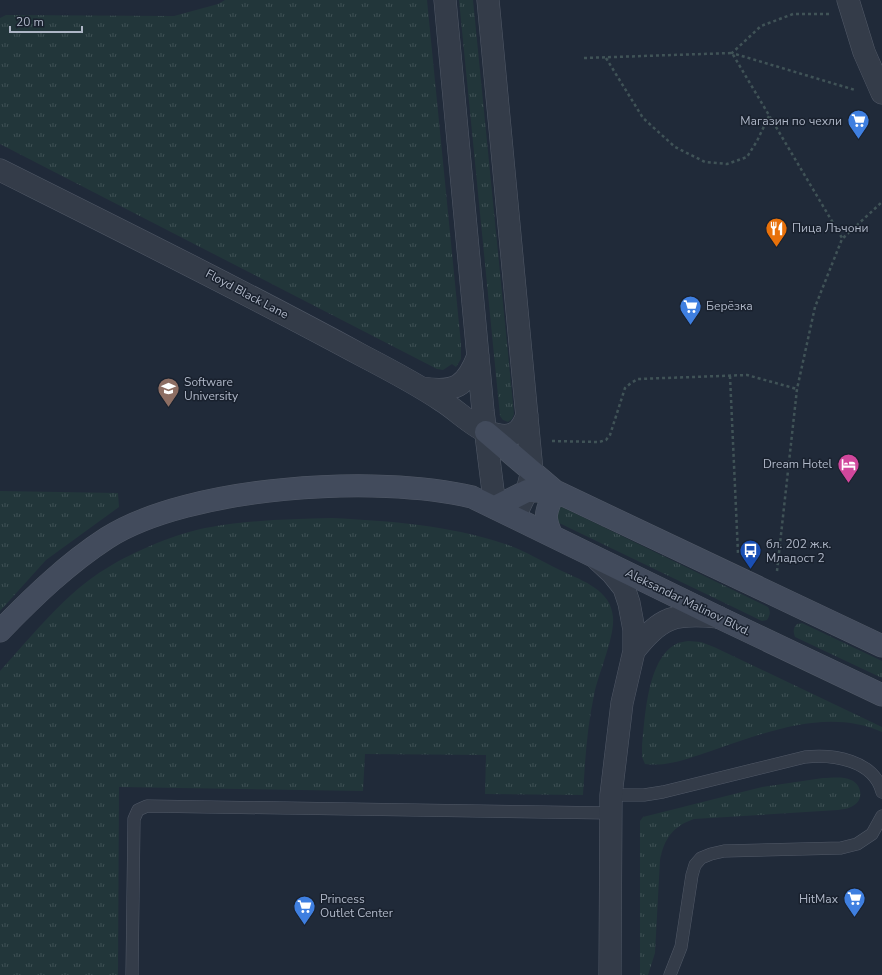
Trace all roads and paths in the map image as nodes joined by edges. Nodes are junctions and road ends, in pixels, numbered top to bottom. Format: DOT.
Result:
graph roads {
  1 [pos="444,0"];
  2 [pos="488,0"];
  3 [pos="849,6"];
  4 [pos="732,53"];
  5 [pos="605,57"];
  6 [pos="584,58"];
  7 [pos="859,91"];
  8 [pos="882,93"];
  9 [pos="769,116"];
  10 [pos="0,170"];
  11 [pos="882,202"];
  12 [pos="842,239"];
  13 [pos="478,356"];
  14 [pos="730,376"];
  15 [pos="422,388"];
  16 [pos="797,389"];
  17 [pos="528,415"];
  18 [pos="486,432"];
  19 [pos="549,441"];
  20 [pos="532,471"];
  21 [pos="555,491"];
  22 [pos="527,492"];
  23 [pos="495,507"];
  24 [pos="515,516"];
  25 [pos="552,535"];
  26 [pos="593,556"];
  27 [pos="738,557"];
  28 [pos="777,576"];
  29 [pos="718,617"];
  30 [pos="0,631"];
  31 [pos="882,646"];
  32 [pos="634,651"];
  33 [pos="882,695"];
  34 [pos="882,792"];
  35 [pos="611,804"];
  36 [pos="882,816"];
  37 [pos="132,975"];
  38 [pos="610,975"];
  39 [pos="670,975"];
  1 -- 13 [label="street"];
  2 -- 17 [label="street"];
  3 -- 4 [label="path"];
  3 -- 8 [label="street"];
  4 -- 5 [label="path"];
  4 -- 7 [label="path"];
  4 -- 9 [label="path"];
  5 -- 6 [label="path"];
  5 -- 9 [label="path"];
  9 -- 12 [label="path"];
  10 -- 15 [label="street, Floyd Black Lane"];
  11 -- 12 [label="path"];
  12 -- 16 [label="path"];
  13 -- 15 [label="street"];
  13 -- 18 [label="street"];
  14 -- 16 [label="path"];
  14 -- 19 [label="path"];
  14 -- 27 [label="path"];
  15 -- 18 [label="street, Floyd Black Lane"];
  16 -- 28 [label="path"];
  17 -- 18 [label="street, Floyd Black Lane"];
  17 -- 20 [label="street"];
  18 -- 20 [label="street, Floyd Black Lane"];
  18 -- 23 [label="street"];
  20 -- 21 [label="street, Floyd Black Lane"];
  20 -- 22 [label="street"];
  21 -- 22 [label="street"];
  21 -- 25 [label="street"];
  21 -- 31 [label="street"];
  22 -- 23 [label="street"];
  22 -- 24 [label="street"];
  23 -- 24 [label="street, Aleksandar Malinov Blvd."];
  23 -- 30 [label="street, Aleksandar Malinov Blvd."];
  24 -- 25 [label="street, Aleksandar Malinov Blvd."];
  25 -- 26 [label="street, Aleksandar Malinov Blvd."];
  26 -- 29 [label="street, Aleksandar Malinov Blvd."];
  26 -- 32 [label="street"];
  29 -- 32 [label="street"];
  29 -- 33 [label="street, Aleksandar Malinov Blvd."];
  32 -- 35 [label="street"];
  34 -- 35 [label="lane"];
  35 -- 37 [label="lane"];
  35 -- 38 [label="street"];
  36 -- 39 [label="lane"];
}
